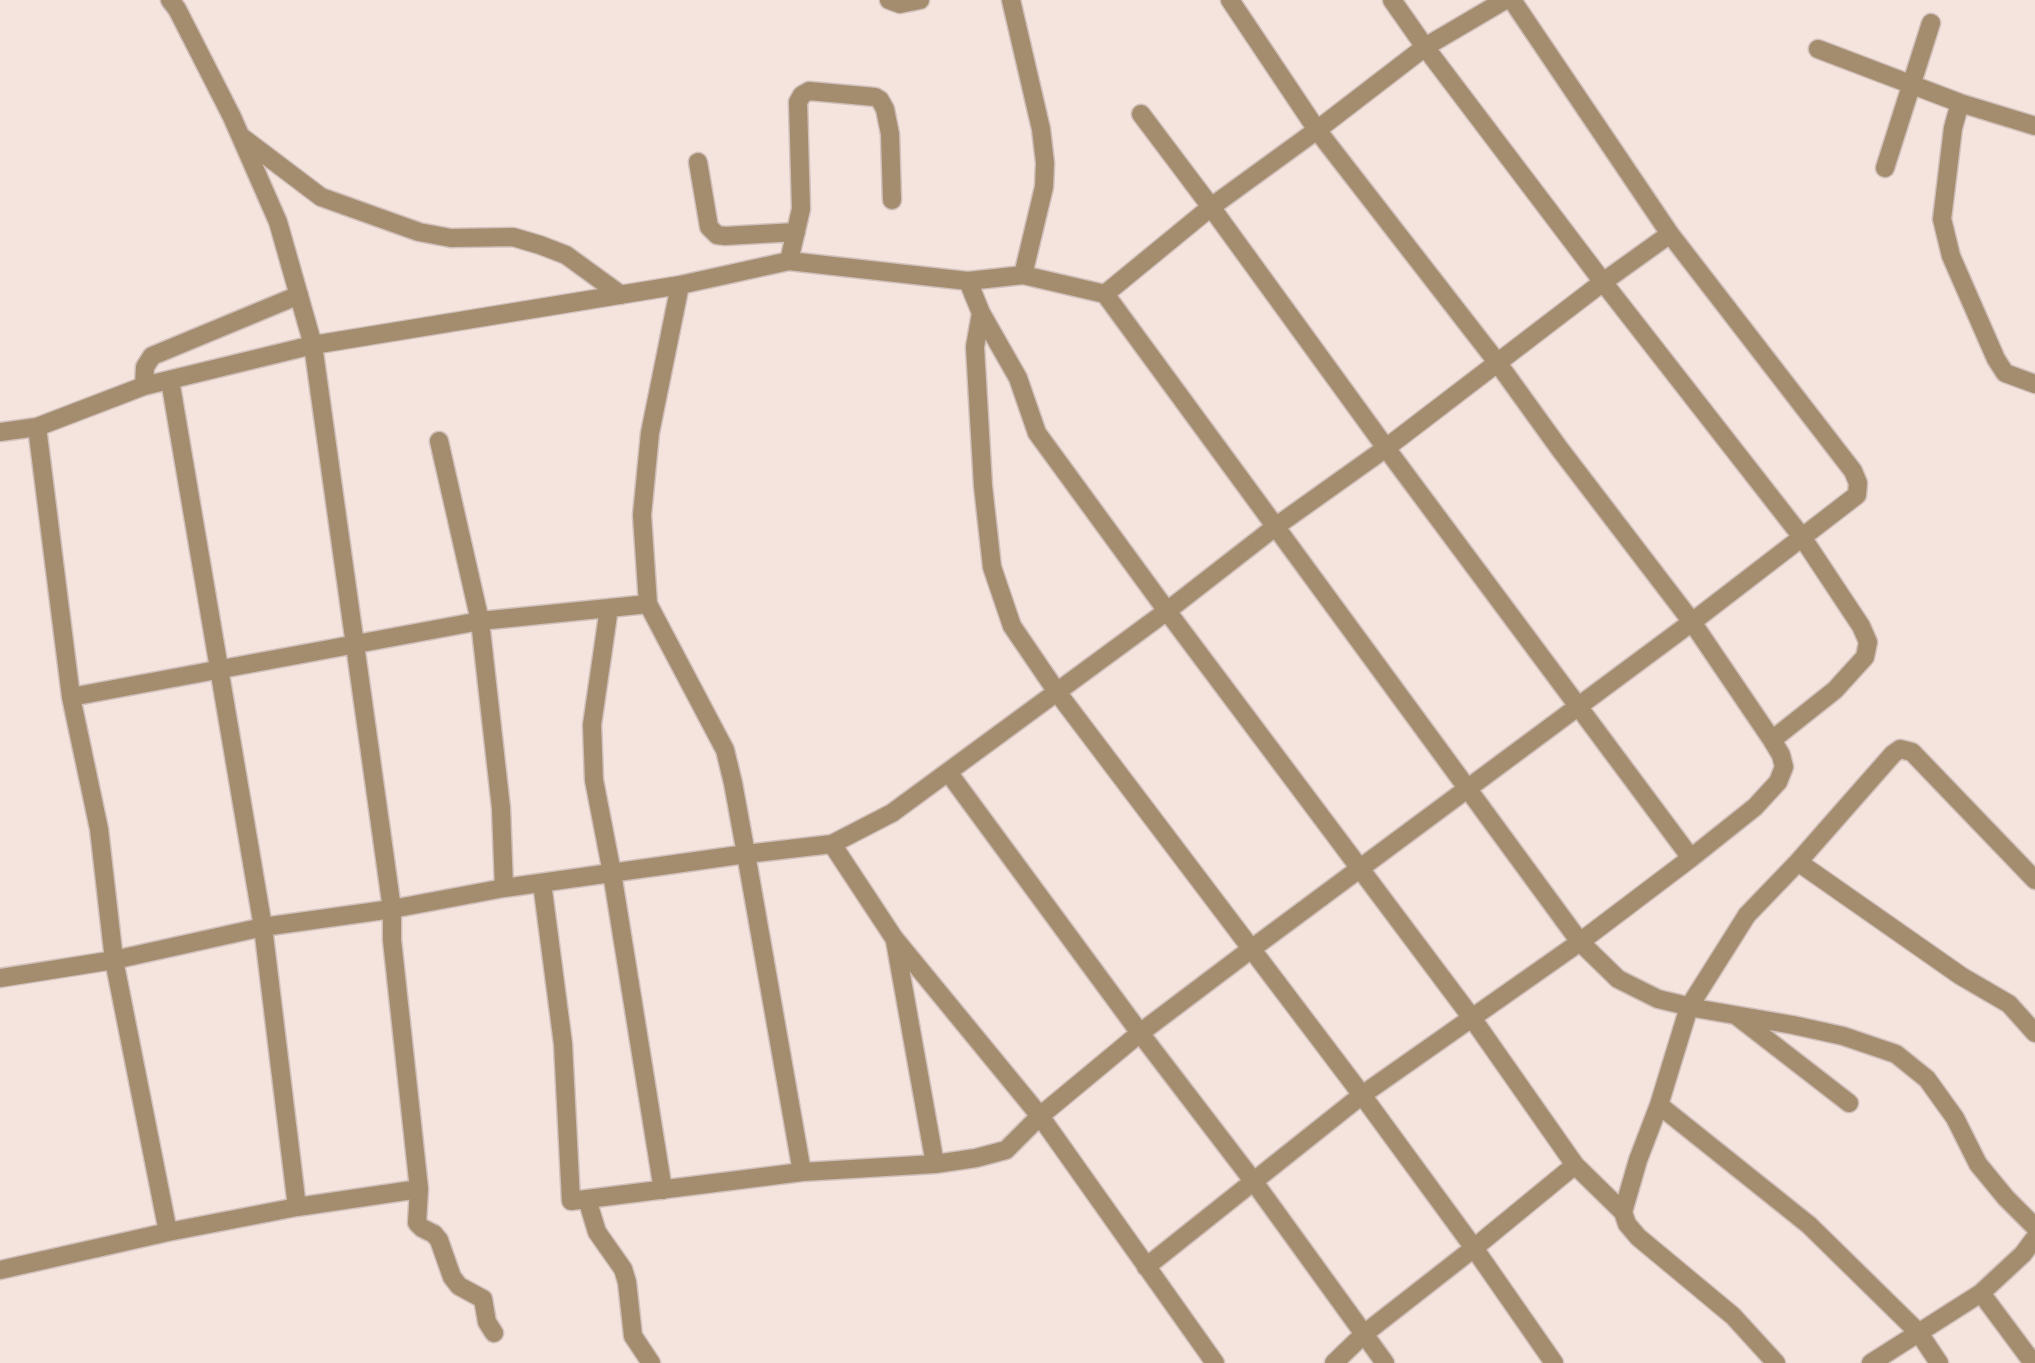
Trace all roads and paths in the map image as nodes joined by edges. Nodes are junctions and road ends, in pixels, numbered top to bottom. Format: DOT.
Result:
graph roads {
  1 [pos="170,0"];
  2 [pos="889,0"];
  3 [pos="920,0"];
  4 [pos="1011,0"];
  5 [pos="1230,0"];
  6 [pos="1392,0"];
  7 [pos="1505,0"];
  8 [pos="1513,0"];
  9 [pos="1931,23"];
  10 [pos="1425,47"];
  11 [pos="1818,49"];
  12 [pos="1913,85"];
  13 [pos="1960,103"];
  14 [pos="1141,114"];
  15 [pos="2035,126"];
  16 [pos="1317,130"];
  17 [pos="240,136"];
  18 [pos="698,162"];
  19 [pos="1885,168"];
  20 [pos="892,200"];
  21 [pos="1211,207"];
  22 [pos="796,232"];
  23 [pos="1670,234"];
  24 [pos="789,261"];
  25 [pos="1023,275"];
  26 [pos="968,281"];
  27 [pos="1603,282"];
  28 [pos="680,285"];
  29 [pos="1105,294"];
  30 [pos="299,295"];
  31 [pos="621,295"];
  32 [pos="981,313"];
  33 [pos="313,345"];
  34 [pos="1497,362"];
  35 [pos="170,380"];
  36 [pos="2035,384"];
  37 [pos="144,386"];
  38 [pos="37,427"];
  39 [pos="0,432"];
  40 [pos="439,441"];
  41 [pos="1386,448"];
  42 [pos="1275,527"];
  43 [pos="1802,537"];
  44 [pos="648,604"];
  45 [pos="609,608"];
  46 [pos="1167,611"];
  47 [pos="480,621"];
  48 [pos="1692,622"];
  49 [pos="354,644"];
  50 [pos="218,670"];
  51 [pos="1056,692"];
  52 [pos="71,696"];
  53 [pos="1580,705"];
  54 [pos="1772,740"];
  55 [pos="948,772"];
  56 [pos="1467,789"];
  57 [pos="832,844"];
  58 [pos="747,854"];
  59 [pos="1691,858"];
  60 [pos="1798,862"];
  61 [pos="1361,868"];
  62 [pos="612,873"];
  63 [pos="2035,880"];
  64 [pos="542,883"];
  65 [pos="504,888"];
  66 [pos="392,909"];
  67 [pos="263,927"];
  68 [pos="894,938"];
  69 [pos="1580,942"];
  70 [pos="1250,950"];
  71 [pos="114,960"];
  72 [pos="0,978"];
  73 [pos="1689,1007"];
  74 [pos="1736,1015"];
  75 [pos="1472,1018"];
  76 [pos="1140,1033"];
  77 [pos="2035,1033"];
  78 [pos="1362,1095"];
  79 [pos="1849,1103"];
  80 [pos="1660,1105"];
  81 [pos="1040,1116"];
  82 [pos="935,1164"];
  83 [pos="1575,1166"];
  84 [pos="802,1172"];
  85 [pos="1254,1182"];
  86 [pos="419,1189"];
  87 [pos="663,1190"];
  88 [pos="587,1199"];
  89 [pos="297,1207"];
  90 [pos="1623,1212"];
  91 [pos="2035,1227"];
  92 [pos="169,1232"];
  93 [pos="2035,1238"];
  94 [pos="1474,1248"];
  95 [pos="1146,1267"];
  96 [pos="0,1270"];
  97 [pos="1981,1293"];
  98 [pos="494,1333"];
  99 [pos="1919,1333"];
  100 [pos="1364,1334"];
  101 [pos="651,1363"];
  102 [pos="1215,1363"];
  103 [pos="1334,1363"];
  104 [pos="1385,1363"];
  105 [pos="1555,1363"];
  106 [pos="1776,1363"];
  107 [pos="1871,1363"];
  108 [pos="1939,1363"];
  109 [pos="2033,1363"];
  1 -- 17 [label="street"];
  2 -- 3 [label="street"];
  4 -- 25 [label="street"];
  5 -- 16 [label="street"];
  6 -- 10 [label="street"];
  7 -- 10 [label="street"];
  8 -- 23 [label="street"];
  9 -- 12 [label="street"];
  10 -- 16 [label="street"];
  10 -- 27 [label="street"];
  11 -- 12 [label="street"];
  12 -- 13 [label="street"];
  12 -- 19 [label="street"];
  13 -- 15 [label="street"];
  13 -- 36 [label="street"];
  14 -- 21 [label="street"];
  16 -- 21 [label="street"];
  16 -- 34 [label="street"];
  17 -- 30 [label="street"];
  17 -- 31 [label="street"];
  18 -- 22 [label="street"];
  20 -- 22 [label="street"];
  21 -- 29 [label="street"];
  21 -- 41 [label="street"];
  22 -- 24 [label="street"];
  23 -- 27 [label="street"];
  23 -- 43 [label="street"];
  24 -- 26 [label="street"];
  24 -- 28 [label="street"];
  25 -- 26 [label="street"];
  25 -- 29 [label="street"];
  26 -- 32 [label="street"];
  27 -- 34 [label="street"];
  27 -- 43 [label="street"];
  28 -- 31 [label="street"];
  28 -- 44 [label="street"];
  29 -- 42 [label="street"];
  30 -- 33 [label="street"];
  30 -- 37 [label="street"];
  31 -- 33 [label="street"];
  32 -- 46 [label="street"];
  32 -- 51 [label="street"];
  33 -- 35 [label="street"];
  33 -- 49 [label="street"];
  34 -- 41 [label="street"];
  34 -- 48 [label="street"];
  35 -- 37 [label="street"];
  35 -- 50 [label="street"];
  37 -- 38 [label="street"];
  38 -- 39 [label="street"];
  38 -- 52 [label="street"];
  40 -- 47 [label="street"];
  41 -- 42 [label="street"];
  41 -- 53 [label="street"];
  42 -- 46 [label="street"];
  42 -- 56 [label="street"];
  43 -- 48 [label="street"];
  43 -- 54 [label="street"];
  44 -- 45 [label="street"];
  44 -- 58 [label="street"];
  45 -- 47 [label="street"];
  45 -- 62 [label="street"];
  46 -- 51 [label="street"];
  46 -- 61 [label="street"];
  47 -- 49 [label="street"];
  47 -- 65 [label="street"];
  48 -- 53 [label="street"];
  48 -- 54 [label="street"];
  49 -- 50 [label="street"];
  49 -- 66 [label="street"];
  50 -- 52 [label="street"];
  50 -- 67 [label="street"];
  51 -- 55 [label="street"];
  51 -- 70 [label="street"];
  52 -- 71 [label="street"];
  53 -- 56 [label="street"];
  53 -- 59 [label="street"];
  54 -- 59 [label="street"];
  55 -- 57 [label="street"];
  55 -- 76 [label="street"];
  56 -- 61 [label="street"];
  56 -- 69 [label="street"];
  57 -- 58 [label="street"];
  57 -- 68 [label="street"];
  58 -- 62 [label="street"];
  58 -- 84 [label="street"];
  59 -- 69 [label="street"];
  60 -- 63 [label="street"];
  60 -- 73 [label="street"];
  60 -- 77 [label="street"];
  61 -- 70 [label="street"];
  61 -- 75 [label="street"];
  62 -- 64 [label="street"];
  62 -- 87 [label="street"];
  64 -- 65 [label="street"];
  64 -- 88 [label="street"];
  65 -- 66 [label="street"];
  66 -- 67 [label="street"];
  66 -- 86 [label="street"];
  67 -- 71 [label="street"];
  67 -- 89 [label="street"];
  68 -- 81 [label="street"];
  68 -- 82 [label="street"];
  69 -- 73 [label="street"];
  69 -- 75 [label="street"];
  70 -- 76 [label="street"];
  70 -- 78 [label="street"];
  71 -- 72 [label="street"];
  71 -- 92 [label="street"];
  73 -- 74 [label="street"];
  73 -- 80 [label="street"];
  74 -- 79 [label="street"];
  74 -- 91 [label="street"];
  75 -- 78 [label="street"];
  75 -- 83 [label="street"];
  76 -- 81 [label="street"];
  76 -- 85 [label="street"];
  78 -- 85 [label="street"];
  78 -- 94 [label="street"];
  80 -- 90 [label="street"];
  80 -- 99 [label="street"];
  81 -- 82 [label="street"];
  81 -- 95 [label="street"];
  82 -- 84 [label="street"];
  83 -- 90 [label="street"];
  83 -- 94 [label="street"];
  84 -- 87 [label="street"];
  85 -- 95 [label="street"];
  85 -- 100 [label="street"];
  86 -- 89 [label="street"];
  86 -- 98 [label="street"];
  87 -- 88 [label="street"];
  88 -- 101 [label="street"];
  89 -- 92 [label="street"];
  90 -- 106 [label="street"];
  92 -- 96 [label="street"];
  93 -- 97 [label="street"];
  94 -- 100 [label="street"];
  94 -- 105 [label="street"];
  95 -- 102 [label="street"];
  97 -- 99 [label="street"];
  97 -- 109 [label="street"];
  99 -- 107 [label="street"];
  99 -- 108 [label="street"];
  100 -- 103 [label="street"];
  100 -- 104 [label="street"];
}
